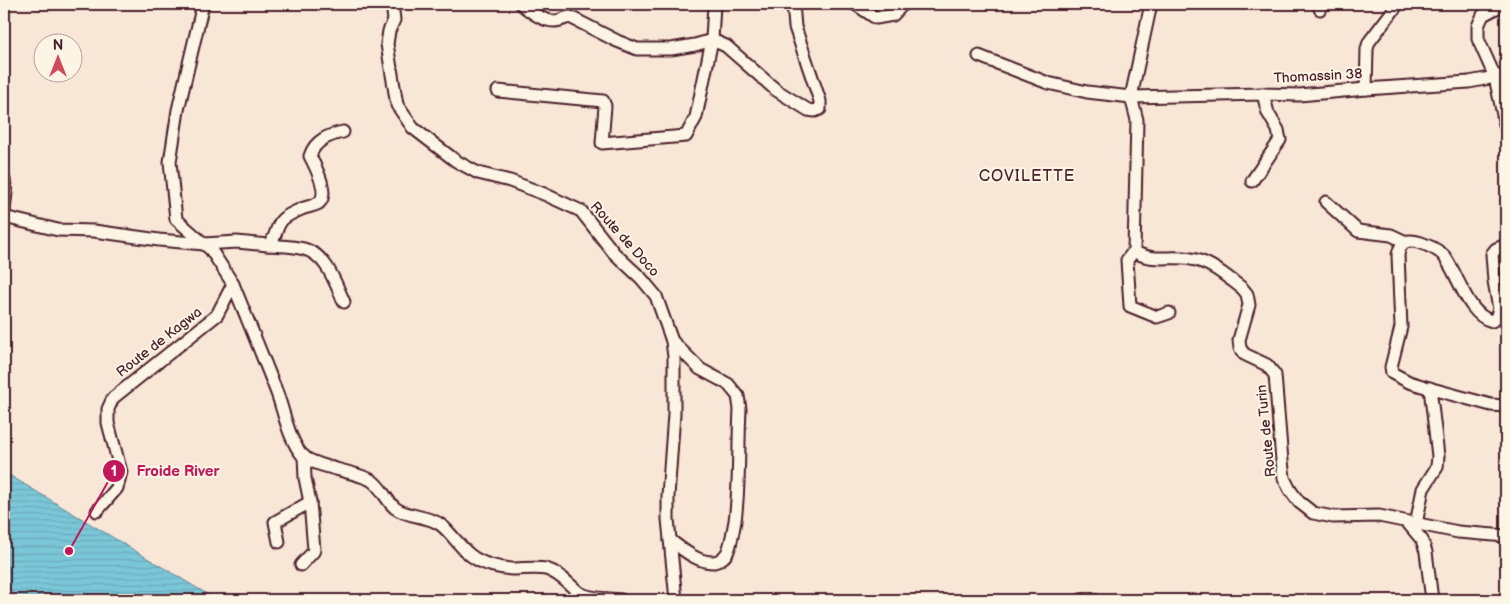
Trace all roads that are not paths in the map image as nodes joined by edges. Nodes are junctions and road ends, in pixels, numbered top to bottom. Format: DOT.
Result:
graph roads {
  1 [pos="203,4"];
  2 [pos="392,4"];
  3 [pos="521,4"];
  4 [pos="714,4"];
  5 [pos="793,4"];
  6 [pos="855,4"];
  7 [pos="903,4"];
  8 [pos="1151,4"];
  9 [pos="1398,4"];
  10 [pos="1500,6"];
  11 [pos="712,40"];
  12 [pos="979,56"];
  13 [pos="1501,76"];
  14 [pos="1366,89"];
  15 [pos="498,91"];
  16 [pos="1263,94"];
  17 [pos="1131,96"];
  18 [pos="1506,129"];
  19 [pos="343,132"];
  20 [pos="4,180"];
  21 [pos="1252,181"];
  22 [pos="1326,202"];
  23 [pos="4,212"];
  24 [pos="4,218"];
  25 [pos="1406,242"];
  26 [pos="204,244"];
  27 [pos="268,245"];
  28 [pos="1506,246"];
  29 [pos="1134,251"];
  30 [pos="233,284"];
  31 [pos="344,302"];
  32 [pos="1169,313"];
  33 [pos="672,341"];
  34 [pos="1430,388"];
  35 [pos="1506,406"];
  36 [pos="304,456"];
  37 [pos="310,502"];
  38 [pos="97,511"];
  39 [pos="1414,524"];
  40 [pos="1506,536"];
  41 [pos="670,540"];
  42 [pos="279,542"];
  43 [pos="301,565"];
  44 [pos="621,600"];
  45 [pos="676,600"];
  46 [pos="1081,600"];
  47 [pos="1094,600"];
  48 [pos="1432,600"];
  1 -- 26 [label="street"];
  2 -- 33 [label="street, Route de Doco"];
  3 -- 11 [label="street"];
  4 -- 11 [label="street"];
  5 -- 11 [label="street"];
  6 -- 7 [label="street"];
  8 -- 17 [label="street"];
  9 -- 14 [label="street"];
  10 -- 13 [label="street"];
  11 -- 15 [label="street"];
  12 -- 17 [label="street, Thomassin 38"];
  13 -- 14 [label="street, Thomassin 38"];
  13 -- 18 [label="street"];
  14 -- 16 [label="street, Thomassin 38"];
  16 -- 17 [label="street, Thomassin 38"];
  16 -- 21 [label="street"];
  17 -- 29 [label="street"];
  19 -- 27 [label="street"];
  20 -- 23 [label="street"];
  22 -- 25 [label="street"];
  24 -- 26 [label="street"];
  25 -- 28 [label="street"];
  25 -- 34 [label="street"];
  26 -- 27 [label="street"];
  26 -- 30 [label="street"];
  27 -- 31 [label="street"];
  29 -- 32 [label="street"];
  29 -- 39 [label="street, Route de Turin"];
  30 -- 36 [label="street"];
  30 -- 38 [label="street, Route de Kagwa"];
  33 -- 41 [label="street, Route de Doco"];
  33 -- 41 [label="street"];
  34 -- 35 [label="street"];
  34 -- 39 [label="street"];
  36 -- 37 [label="street"];
  36 -- 44 [label="street"];
  37 -- 42 [label="street"];
  37 -- 43 [label="street"];
  39 -- 40 [label="street"];
  39 -- 48 [label="street"];
  41 -- 45 [label="street, Route de Doco"];
  46 -- 47 [label="street"];
}
